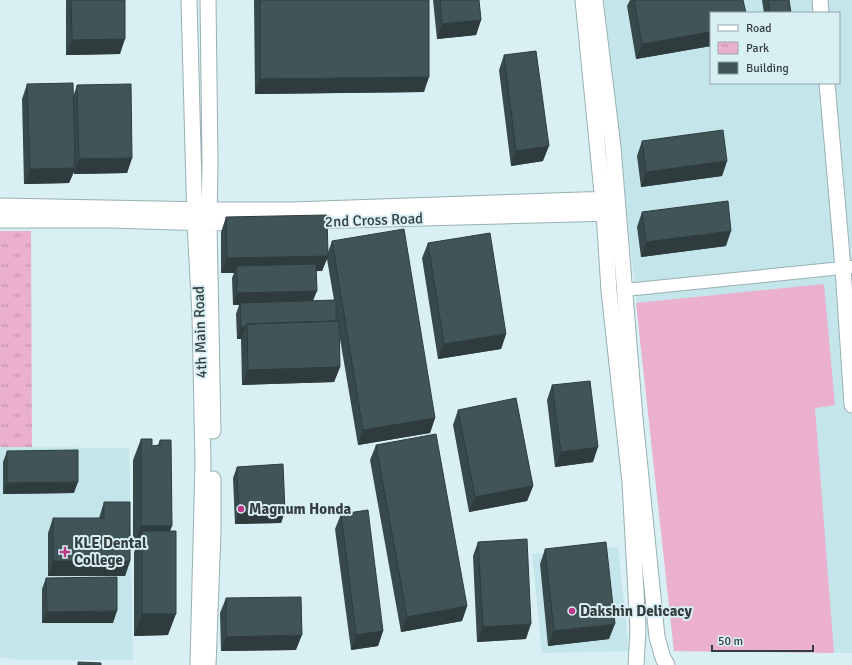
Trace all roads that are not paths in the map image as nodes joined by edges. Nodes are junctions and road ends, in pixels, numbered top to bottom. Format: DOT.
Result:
graph roads {
  1 [pos="189,0"];
  2 [pos="208,0"];
  3 [pos="583,0"];
  4 [pos="595,0"];
  5 [pos="820,0"];
  6 [pos="821,12"];
  7 [pos="827,84"];
  8 [pos="0,206"];
  9 [pos="610,206"];
  10 [pos="202,217"];
  11 [pos="0,220"];
  12 [pos="848,267"];
  13 [pos="848,283"];
  14 [pos="625,290"];
  15 [pos="850,336"];
  16 [pos="852,405"];
  17 [pos="198,665"];
  18 [pos="208,665"];
  19 [pos="636,665"];
  20 [pos="667,665"];
  1 -- 10 [label="street, 4th Main Road"];
  2 -- 10 [label="street, 4th Main Road"];
  3 -- 9 [label="street"];
  4 -- 9 [label="street"];
  5 -- 6 [label="street"];
  7 -- 12 [label="street"];
  8 -- 10 [label="street"];
  9 -- 10 [label="street"];
  9 -- 14 [label="street"];
  9 -- 19 [label="street"];
  10 -- 11 [label="street"];
  10 -- 17 [label="street, 4th Main Road"];
  10 -- 18 [label="street"];
  12 -- 13 [label="street"];
  12 -- 14 [label="street"];
  13 -- 15 [label="street"];
  14 -- 20 [label="street"];
  15 -- 16 [label="street"];
}
